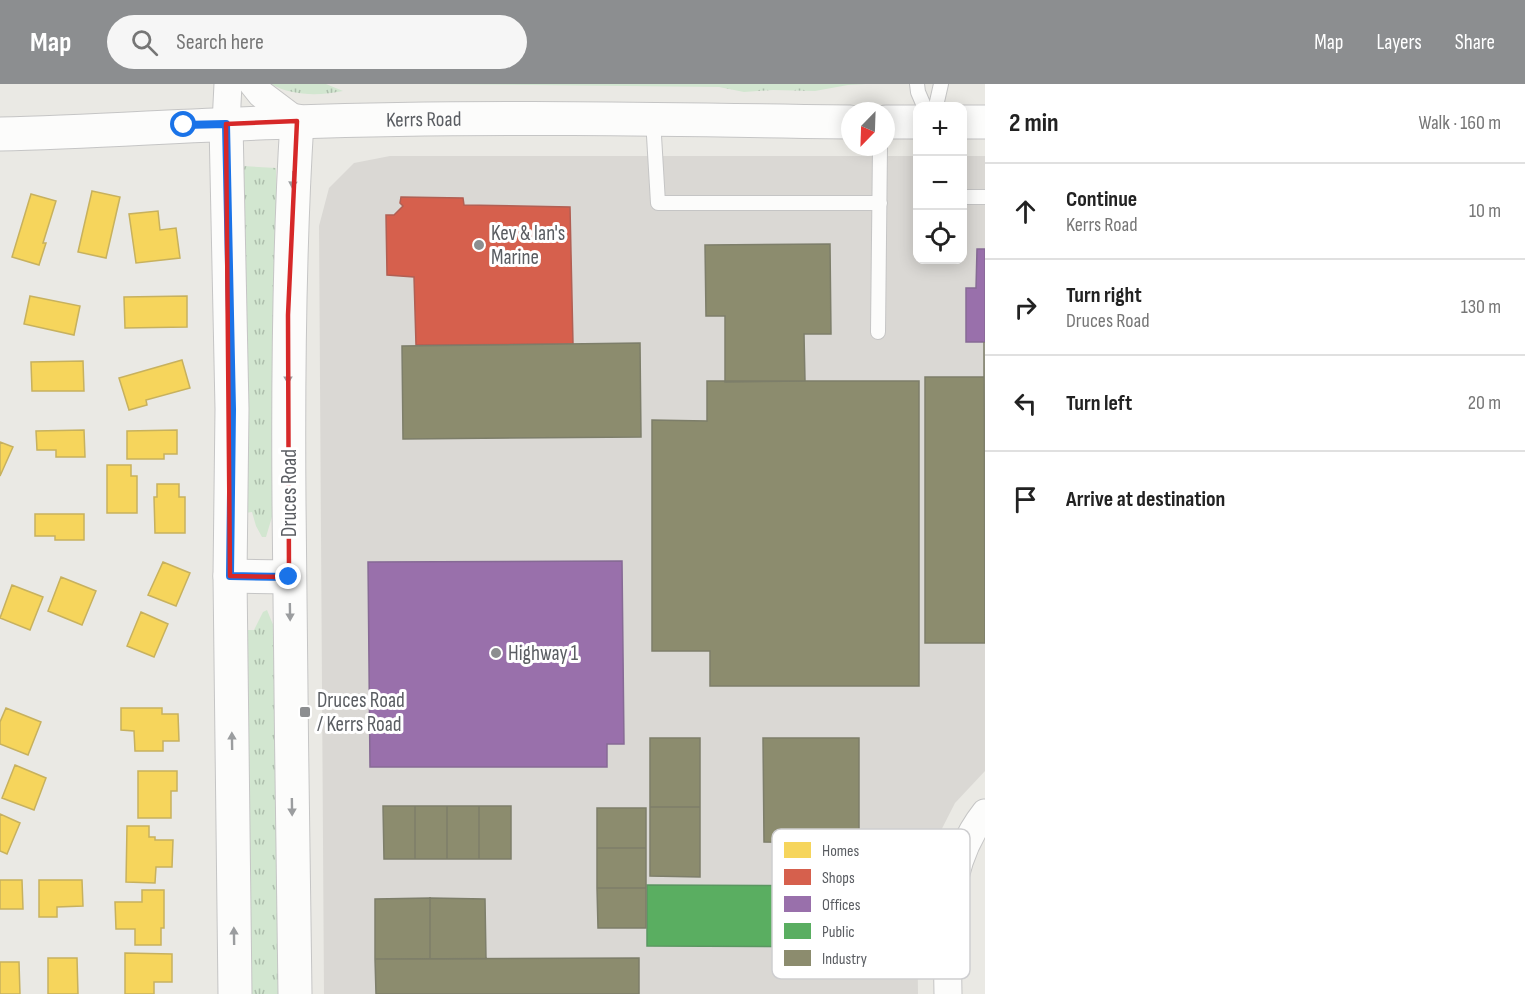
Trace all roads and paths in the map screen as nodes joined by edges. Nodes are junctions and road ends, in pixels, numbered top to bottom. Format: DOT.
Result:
graph roads {
  1 [pos="228,84"];
  2 [pos="253,84"];
  3 [pos="916,84"];
  4 [pos="941,84"];
  5 [pos="923,102"];
  6 [pos="937,102"];
  7 [pos="653,119"];
  8 [pos="297,122"];
  9 [pos="841,122"];
  10 [pos="895,122"];
  11 [pos="913,122"];
  12 [pos="967,122"];
  13 [pos="985,122"];
  14 [pos="226,124"];
  15 [pos="0,134"];
  16 [pos="880,156"];
  17 [pos="967,197"];
  18 [pos="985,197"];
  19 [pos="880,202"];
  20 [pos="878,332"];
  21 [pos="230,576"];
  22 [pos="289,577"];
  23 [pos="985,813"];
  24 [pos="970,835"];
  25 [pos="235,994"];
  26 [pos="295,994"];
  1 -- 14 [label="street"];
  2 -- 8 [label="street"];
  3 -- 5 [label="lane"];
  4 -- 6 [label="lane"];
  7 -- 8 [label="main road, Kerrs Road"];
  7 -- 9 [label="main road, Kerrs Road"];
  7 -- 19 [label="lane"];
  8 -- 14 [label="main road, Kerrs Road"];
  8 -- 22 [label="main road, Druces Road, one-way"];
  10 -- 11 [label="main road"];
  12 -- 13 [label="main road"];
  14 -- 15 [label="main road, Kerrs Road"];
  14 -- 21 [label="main road"];
  16 -- 19 [label="lane"];
  17 -- 18 [label="lane"];
  19 -- 20 [label="lane"];
  21 -- 22 [label="main road"];
  25 -- 21 [label="main road, one-way"];
  22 -- 26 [label="main road, Druces Road, one-way"];
  23 -- 24 [label="street"];
}
